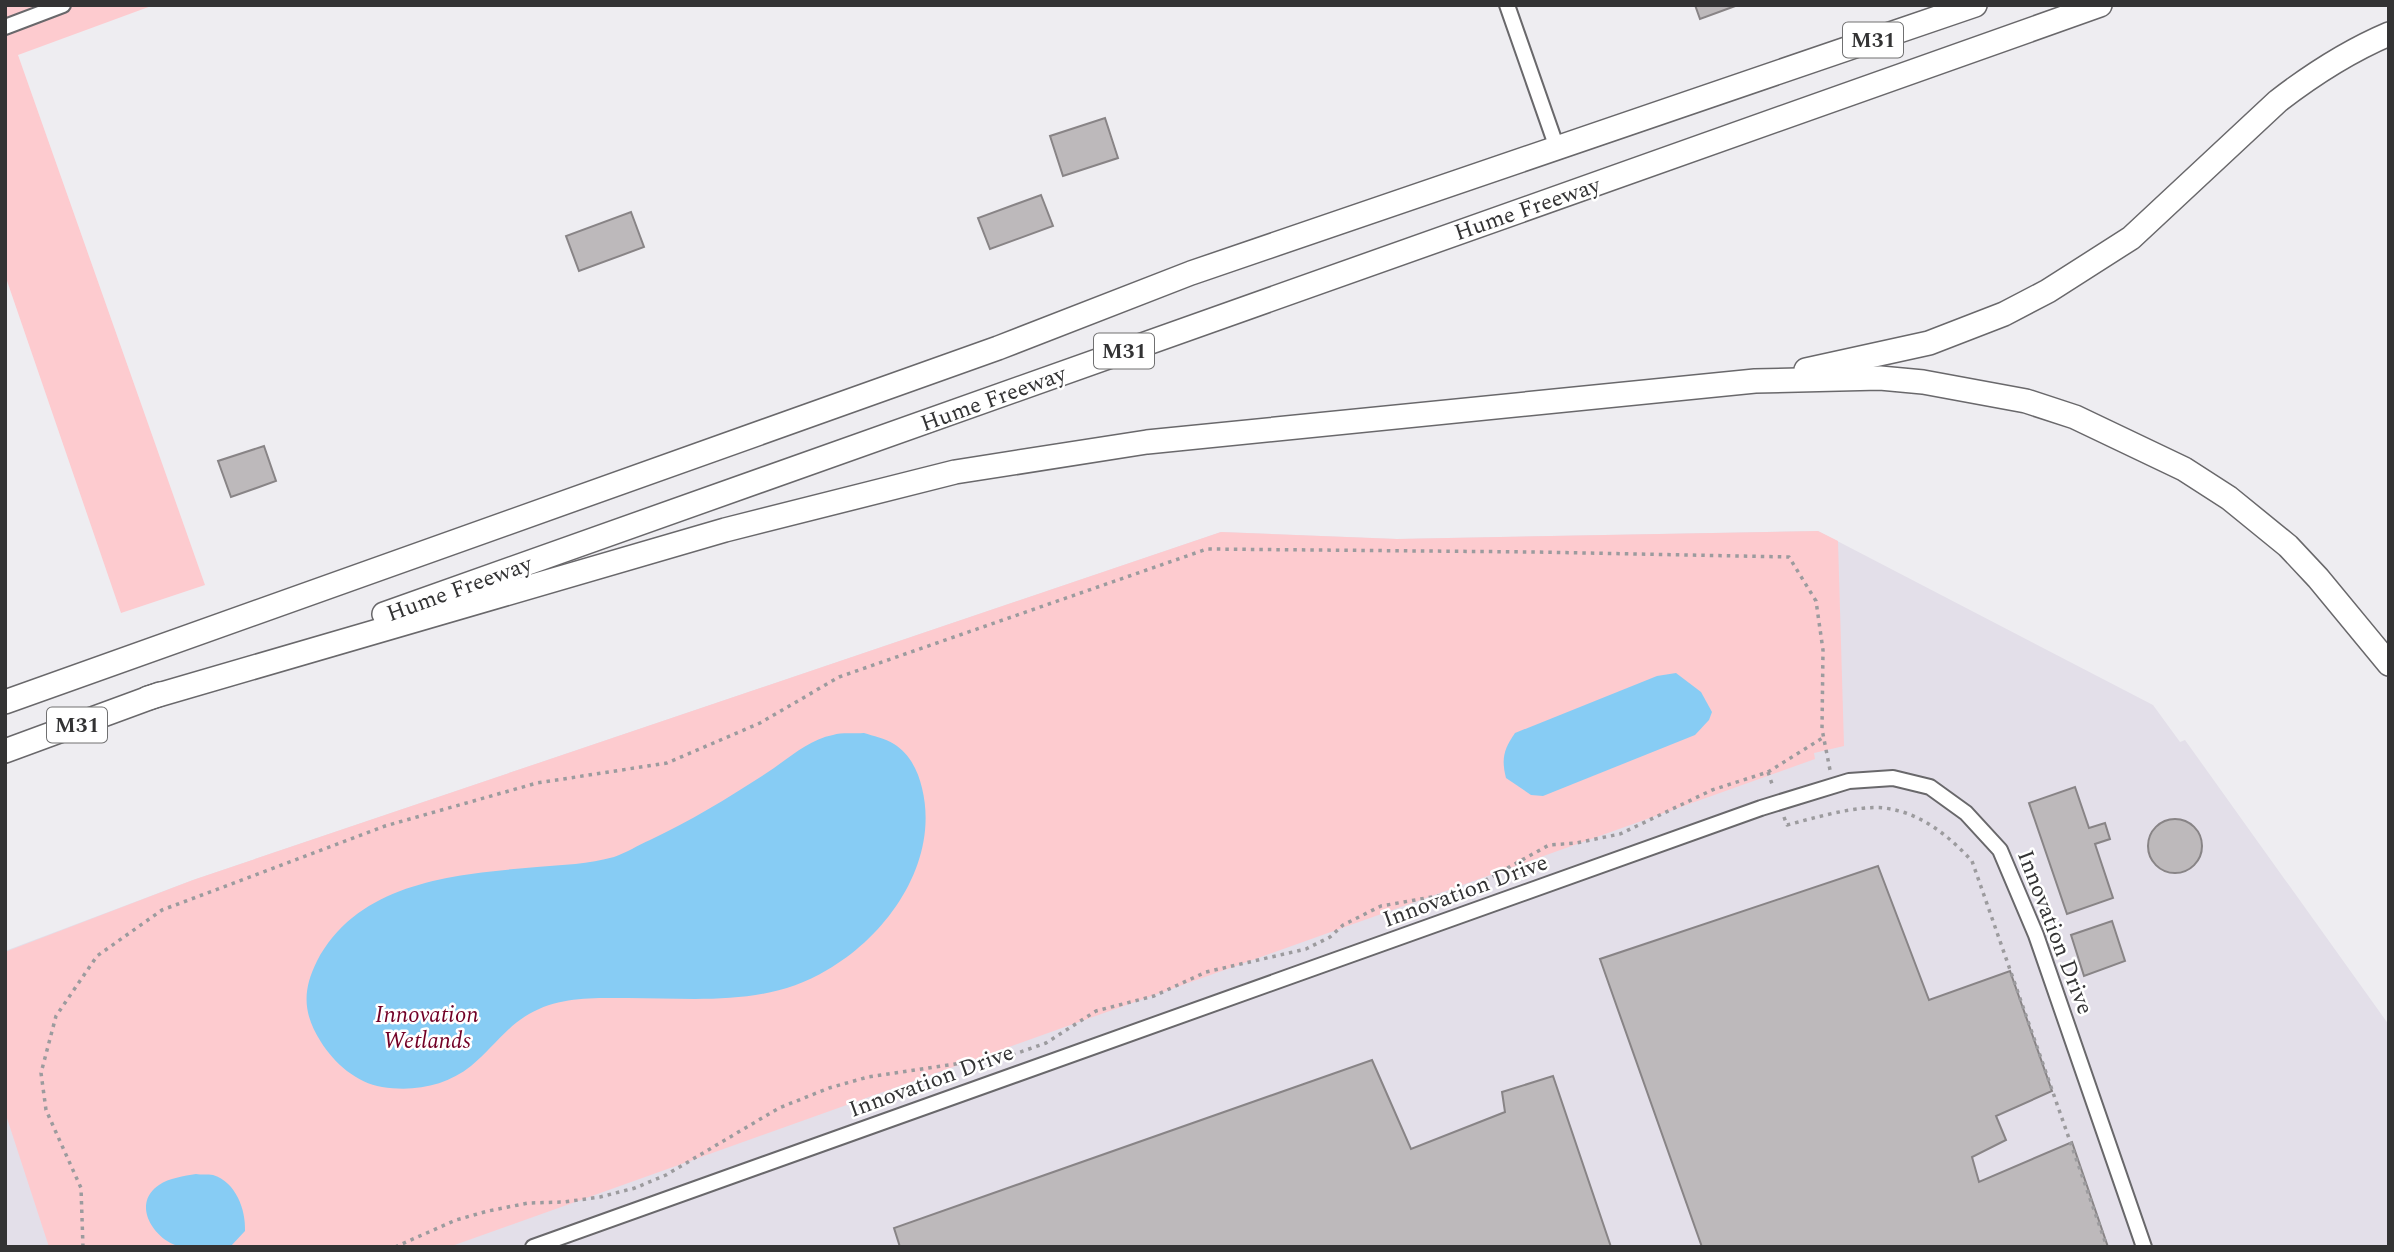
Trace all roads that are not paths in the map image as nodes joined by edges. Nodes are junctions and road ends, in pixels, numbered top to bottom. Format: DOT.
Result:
graph roads {
  1 [pos="63,5"];
  2 [pos="1507,5"];
  3 [pos="1960,5"];
  4 [pos="1975,5"];
  5 [pos="2100,5"];
  6 [pos="1926,23"];
  7 [pos="5,27"];
  8 [pos="2389,34"];
  9 [pos="1557,148"];
  10 [pos="1755,381"];
  11 [pos="2389,664"];
  12 [pos="148,698"];
  13 [pos="5,702"];
  14 [pos="5,751"];
  15 [pos="533,1247"];
  16 [pos="2144,1247"];
  1 -- 7 [label="street"];
  2 -- 9 [label="street"];
  3 -- 6 [label="highway"];
  4 -- 6 [label="highway, Hume Freeway / M31"];
  5 -- 12 [label="highway, Hume Freeway / M31"];
  6 -- 9 [label="highway, Hume Freeway / M31"];
  8 -- 10 [label="highway"];
  9 -- 13 [label="highway, Hume Freeway / M31"];
  10 -- 11 [label="highway"];
  10 -- 12 [label="highway"];
  12 -- 14 [label="highway, Hume Freeway / M31"];
  15 -- 16 [label="street, Innovation Drive"];
}
